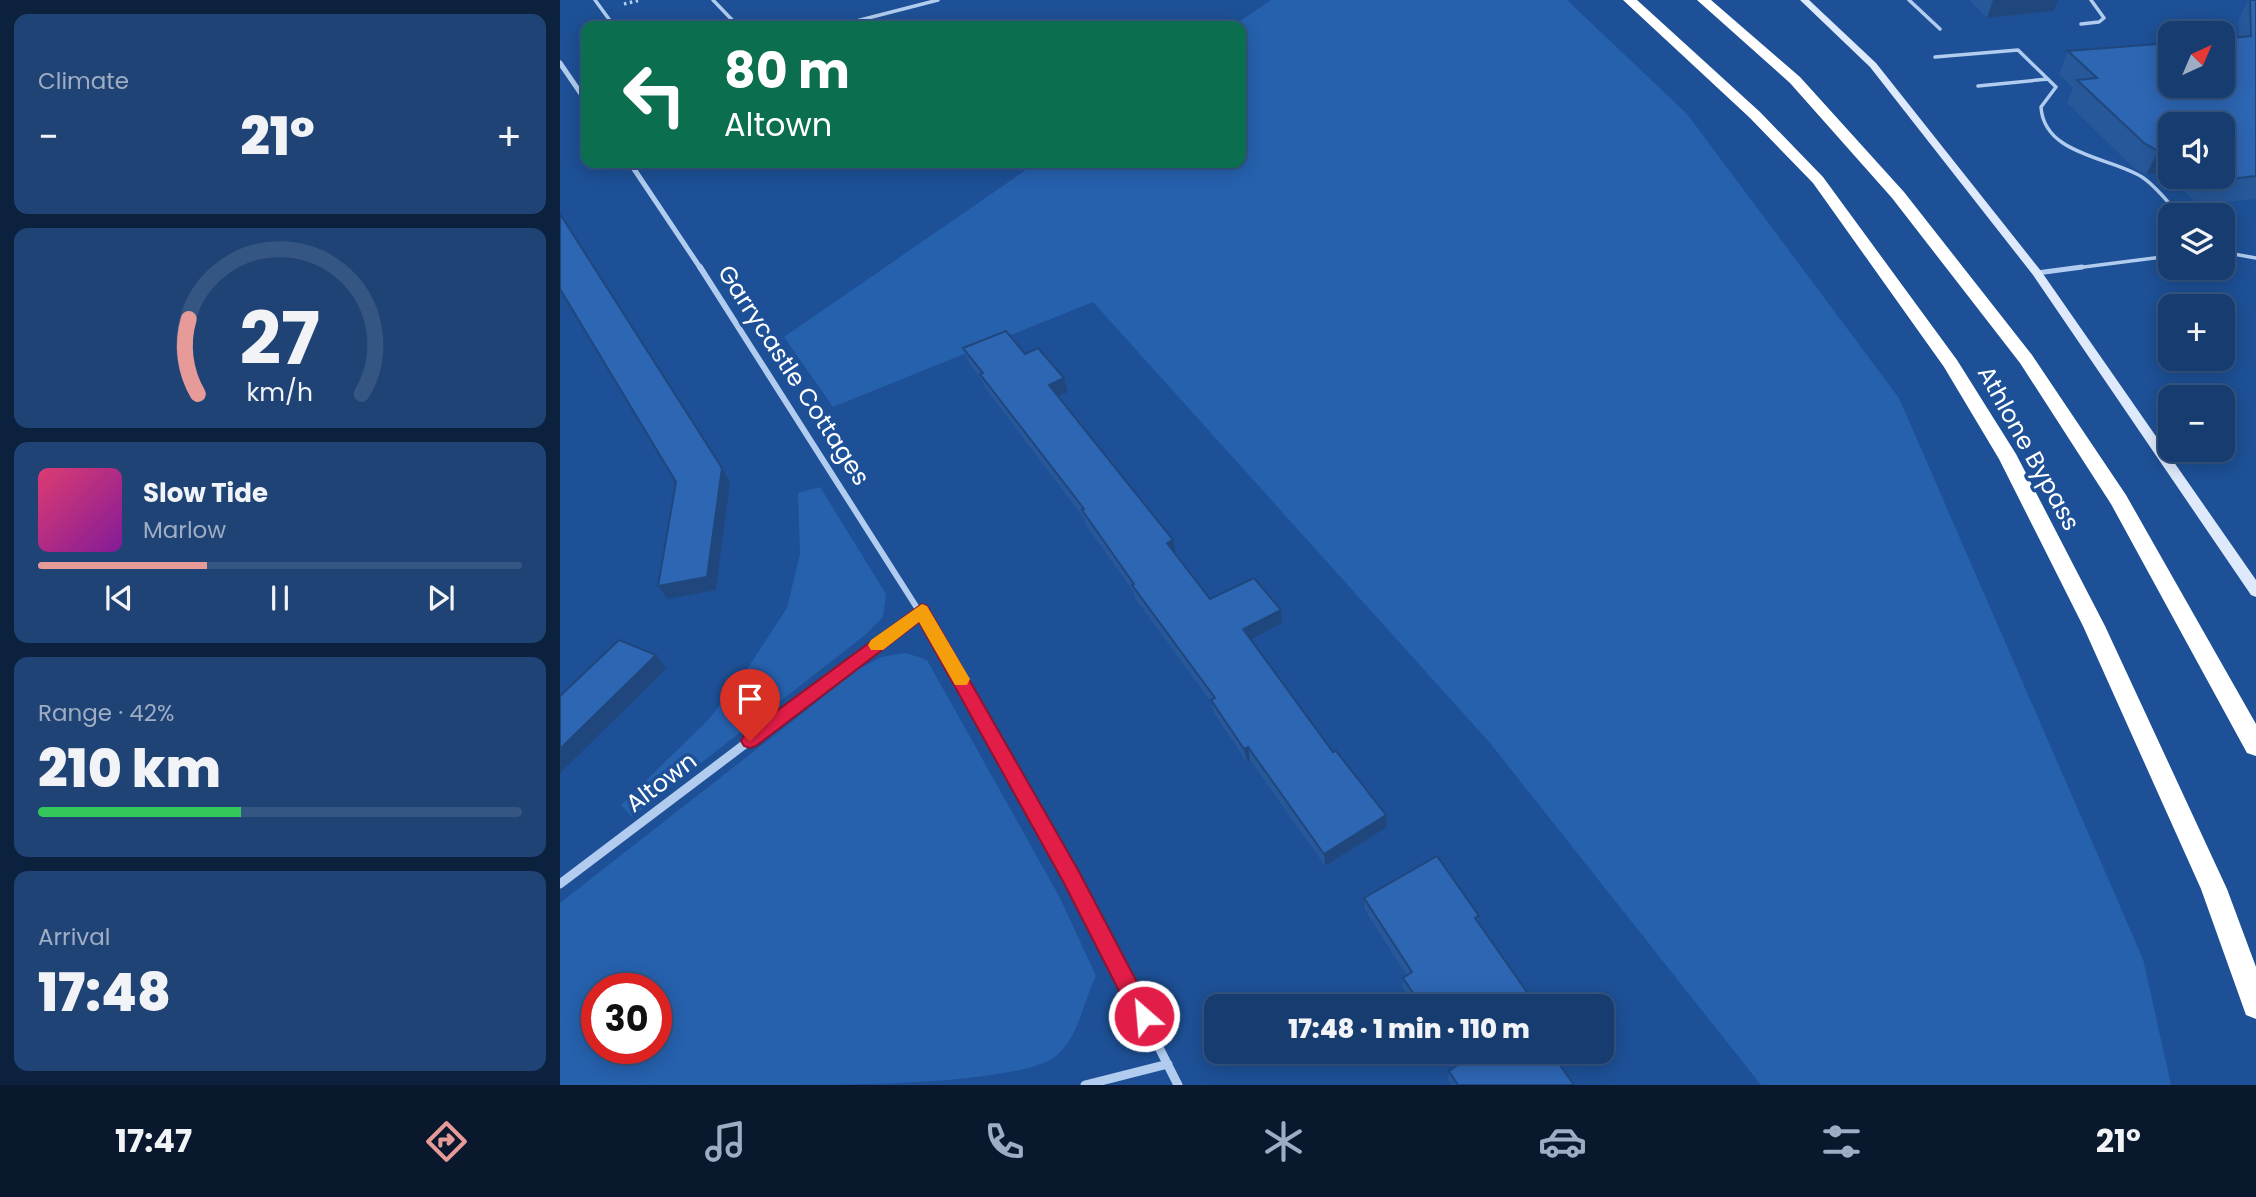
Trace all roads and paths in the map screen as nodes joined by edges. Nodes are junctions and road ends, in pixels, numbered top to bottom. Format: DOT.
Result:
graph roads {
  1 [pos="595,0"];
  2 [pos="713,0"];
  3 [pos="937,0"];
  4 [pos="1622,0"];
  5 [pos="1629,0"];
  6 [pos="1703,0"];
  7 [pos="1804,0"];
  8 [pos="1909,0"];
  9 [pos="2091,0"];
  10 [pos="1646,15"];
  11 [pos="610,21"];
  12 [pos="733,21"];
  13 [pos="855,21"];
  14 [pos="2081,24"];
  15 [pos="1940,29"];
  16 [pos="1935,57"];
  17 [pos="560,63"];
  18 [pos="2048,79"];
  19 [pos="1978,86"];
  20 [pos="581,89"];
  21 [pos="633,168"];
  22 [pos="2168,203"];
  23 [pos="2235,254"];
  24 [pos="2158,258"];
  25 [pos="2256,258"];
  26 [pos="2037,273"];
  27 [pos="2256,591"];
  28 [pos="922,611"];
  29 [pos="2256,746"];
  30 [pos="560,884"];
  31 [pos="2256,1005"];
  32 [pos="1168,1064"];
  33 [pos="1085,1085"];
  34 [pos="1178,1085"];
  1 -- 11 [label="lane"];
  2 -- 12 [label="lane"];
  3 -- 13 [label="lane"];
  4 -- 10 [label="highway"];
  5 -- 10 [label="highway, Athlone Bypass"];
  6 -- 29 [label="highway, Athlone Bypass"];
  7 -- 26 [label="street"];
  8 -- 15 [label="lane"];
  9 -- 14 [label="lane"];
  10 -- 31 [label="highway, Athlone Bypass"];
  16 -- 18 [label="lane"];
  17 -- 20 [label="street"];
  18 -- 19 [label="lane"];
  18 -- 22 [label="lane"];
  21 -- 28 [label="street, Garrycastle Cottages"];
  23 -- 25 [label="lane"];
  24 -- 26 [label="lane"];
  26 -- 27 [label="street"];
  28 -- 30 [label="street, Altown"];
  28 -- 32 [label="street, Garrycastle Cottages"];
  32 -- 33 [label="street"];
  32 -- 34 [label="street, Garrycastle Cottages"];
}
